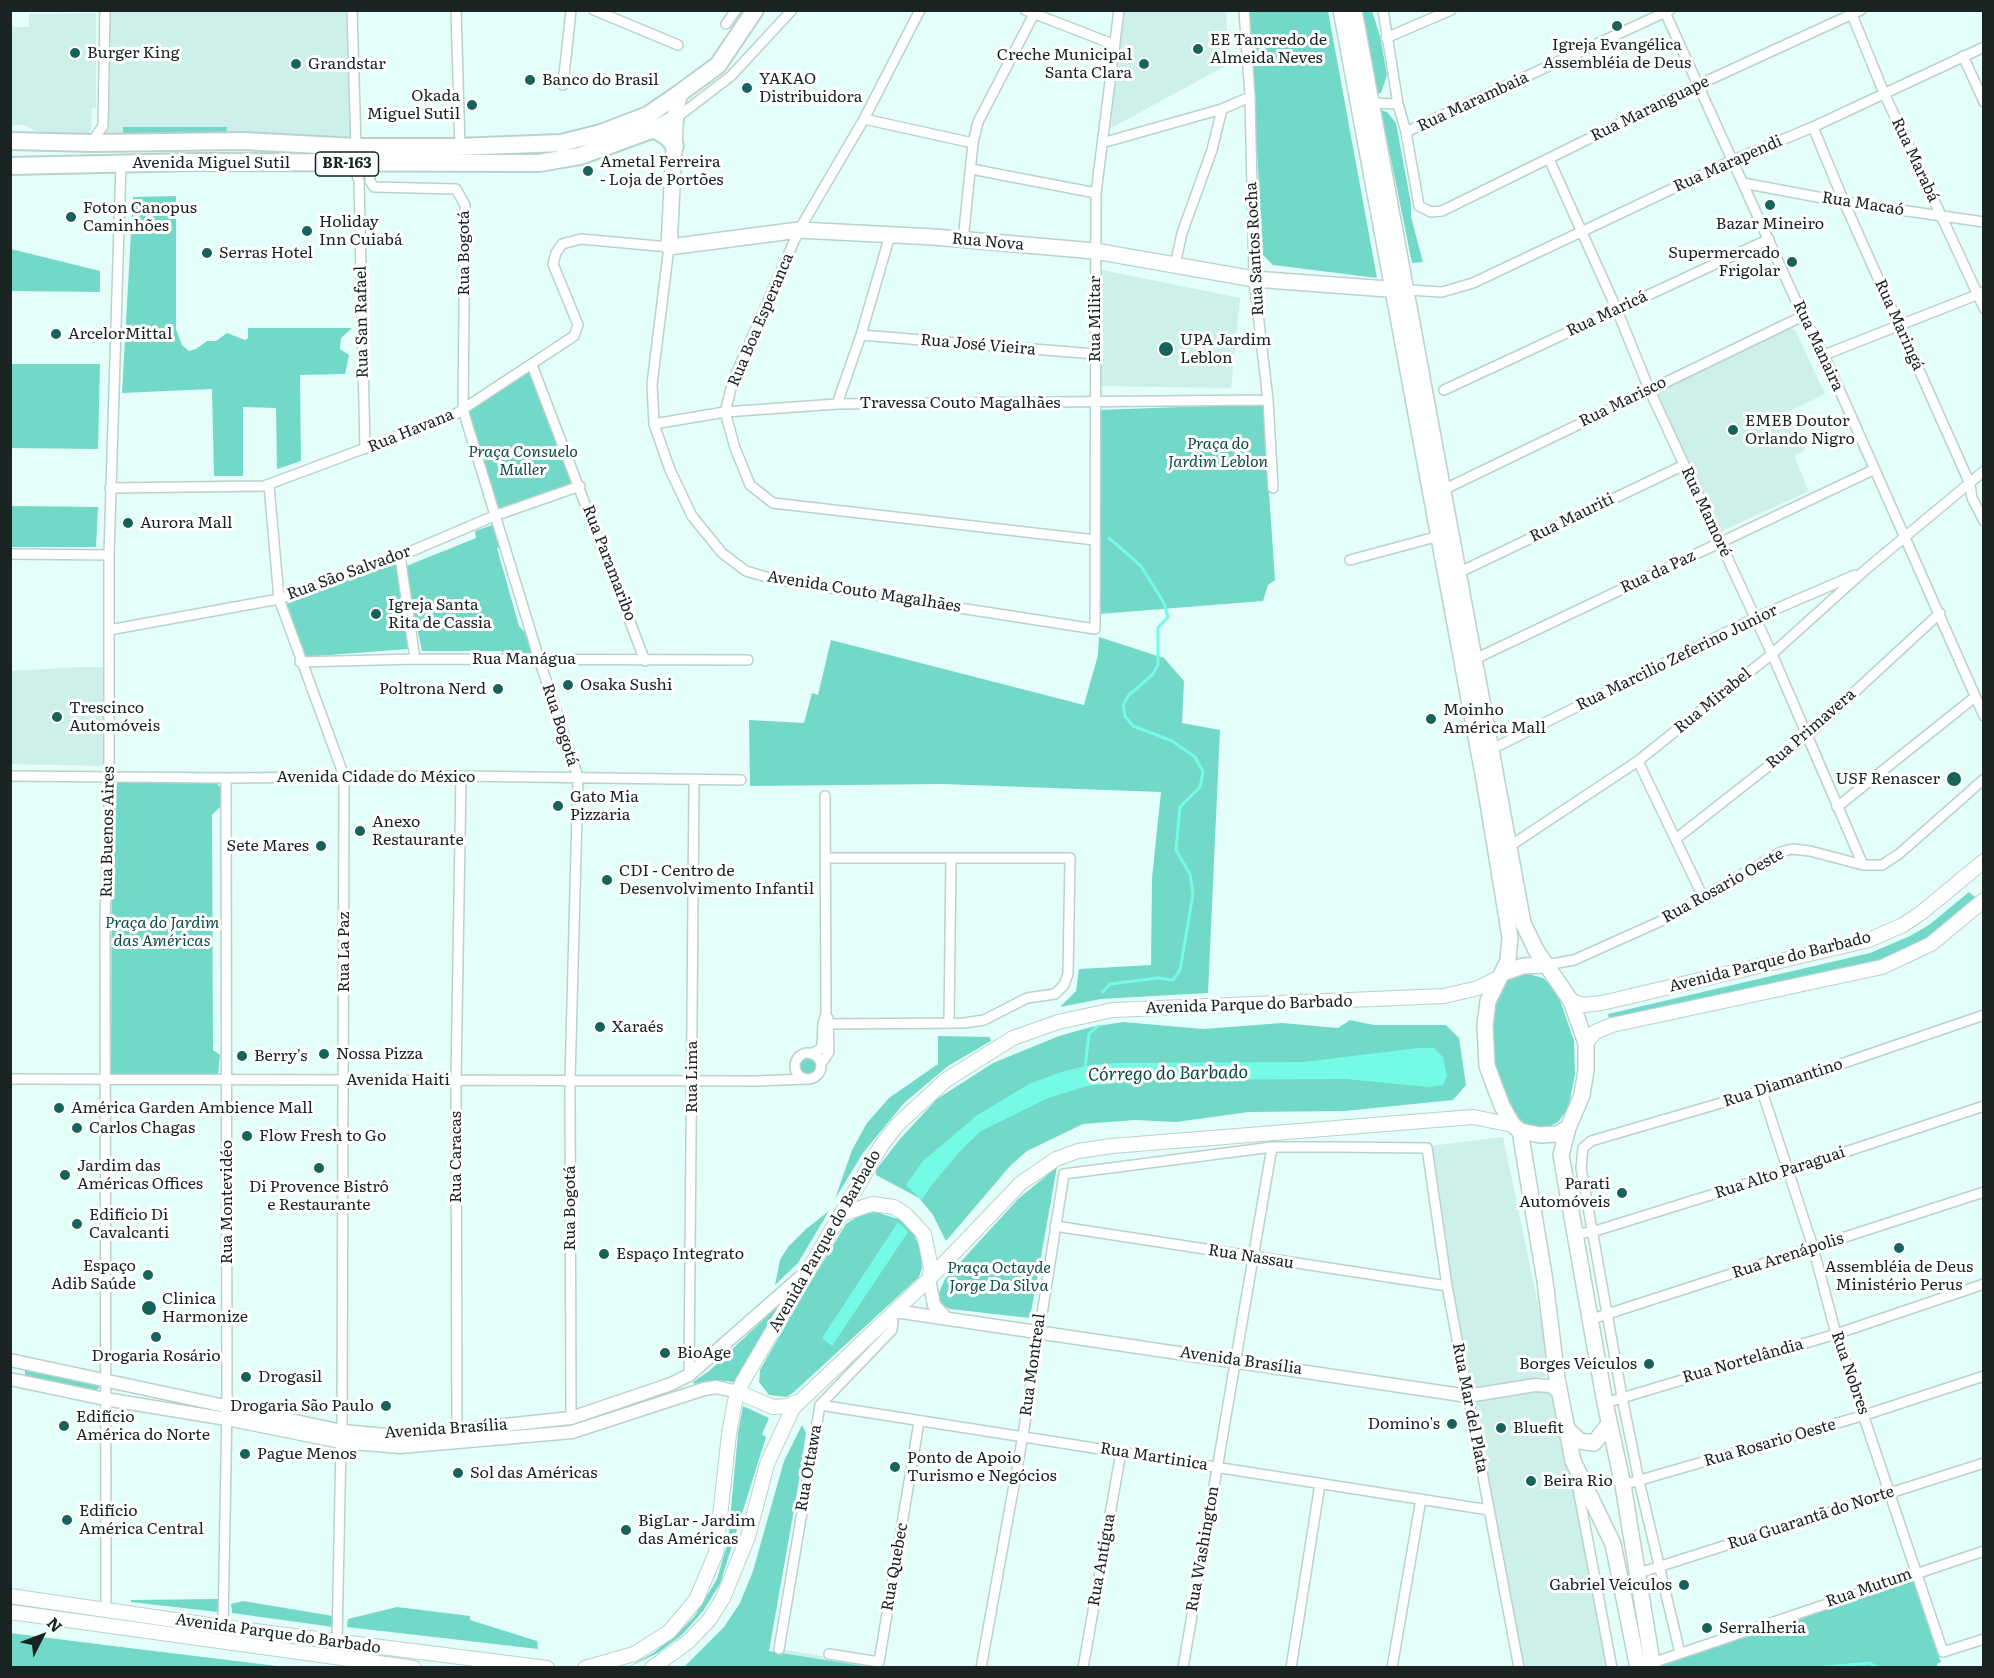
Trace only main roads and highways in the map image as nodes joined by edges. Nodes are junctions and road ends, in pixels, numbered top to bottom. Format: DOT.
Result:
graph roads {
  1 [pos="755,10"];
  2 [pos="1341,10"];
  3 [pos="1354,10"];
  4 [pos="680,93"];
  5 [pos="675,119"];
  6 [pos="654,129"];
  7 [pos="10,141"];
  8 [pos="675,146"];
  9 [pos="10,166"];
  10 [pos="669,247"];
  11 [pos="1400,290"];
  12 [pos="1983,861"];
  13 [pos="1983,900"];
  14 [pos="1546,965"];
  15 [pos="1501,976"];
  16 [pos="1571,1001"];
  17 [pos="1586,1043"];
  18 [pos="1517,1128"];
  19 [pos="1568,1128"];
  20 [pos="840,1215"];
  21 [pos="930,1273"];
  22 [pos="738,1392"];
  23 [pos="797,1402"];
  24 [pos="1609,1424"];
  25 [pos="1568,1430"];
  26 [pos="10,1596"];
  27 [pos="10,1612"];
  28 [pos="1648,1666"];
  29 [pos="414,1668"];
  30 [pos="547,1668"];
  31 [pos="585,1668"];
  32 [pos="652,1668"];
  1 -- 4 [label="highway, Avenida Miguel Sutil / BR-163"];
  2 -- 11 [label="main road"];
  3 -- 11 [label="main road"];
  4 -- 5 [label="main road, Avenida Couto Magalhães"];
  4 -- 7 [label="highway, Avenida Miguel Sutil / BR-163"];
  5 -- 6 [label="highway, Avenida Miguel Sutil / BR-163"];
  5 -- 8 [label="main road, Avenida Couto Magalhães"];
  6 -- 8 [label="highway"];
  6 -- 9 [label="highway, Avenida Miguel Sutil / BR-163"];
  8 -- 10 [label="main road, Avenida Couto Magalhães"];
  10 -- 11 [label="main road, Rua Nova"];
  11 -- 14 [label="main road"];
  11 -- 15 [label="main road"];
  12 -- 16 [label="main road, Avenida Parque do Barbado"];
  13 -- 17 [label="main road, Avenida Parque do Barbado"];
  14 -- 15 [label="main road"];
  14 -- 16 [label="main road"];
  15 -- 18 [label="main road"];
  15 -- 20 [label="main road, Avenida Parque do Barbado"];
  16 -- 17 [label="main road"];
  17 -- 19 [label="main road"];
  18 -- 19 [label="main road"];
  18 -- 21 [label="main road"];
  18 -- 25 [label="main road"];
  19 -- 24 [label="main road"];
  20 -- 21 [label="main road"];
  20 -- 22 [label="main road, Avenida Parque do Barbado"];
  21 -- 23 [label="main road"];
  22 -- 23 [label="main road"];
  22 -- 31 [label="main road, Avenida Parque do Barbado"];
  23 -- 32 [label="main road"];
  24 -- 25 [label="main road"];
  24 -- 28 [label="main road"];
  25 -- 28 [label="main road"];
  26 -- 30 [label="main road, Avenida Parque do Barbado"];
  27 -- 29 [label="main road, Avenida Parque do Barbado"];
}
